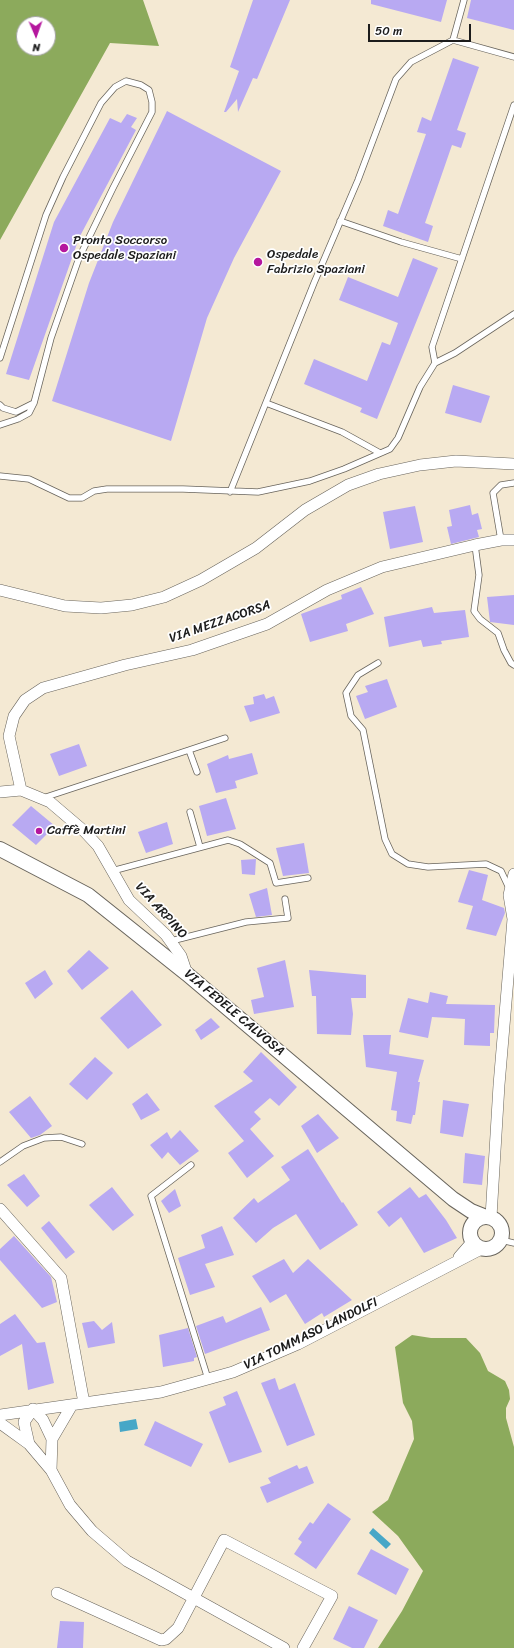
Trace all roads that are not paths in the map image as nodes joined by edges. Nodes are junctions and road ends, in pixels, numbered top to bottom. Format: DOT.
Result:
graph roads {
  1 [pos="464,0"];
  2 [pos="453,40"];
  3 [pos="514,57"];
  4 [pos="514,105"];
  5 [pos="340,221"];
  6 [pos="462,259"];
  7 [pos="514,314"];
  8 [pos="0,358"];
  9 [pos="435,363"];
  10 [pos="34,403"];
  11 [pos="266,403"];
  12 [pos="0,404"];
  13 [pos="0,425"];
  14 [pos="380,453"];
  15 [pos="514,464"];
  16 [pos="0,476"];
  17 [pos="514,483"];
  18 [pos="230,492"];
  19 [pos="501,540"];
  20 [pos="514,540"];
  21 [pos="475,545"];
  22 [pos="0,590"];
  23 [pos="378,663"];
  24 [pos="514,665"];
  25 [pos="224,738"];
  26 [pos="189,750"];
  27 [pos="197,772"];
  28 [pos="21,790"];
  29 [pos="0,792"];
  30 [pos="42,799"];
  31 [pos="190,812"];
  32 [pos="200,847"];
  33 [pos="0,849"];
  34 [pos="112,871"];
  35 [pos="514,874"];
  36 [pos="308,878"];
  37 [pos="510,890"];
  38 [pos="285,899"];
  39 [pos="514,919"];
  40 [pos="171,941"];
  41 [pos="187,974"];
  42 [pos="82,1144"];
  43 [pos="0,1162"];
  44 [pos="191,1165"];
  45 [pos="453,1199"];
  46 [pos="0,1209"];
  47 [pos="492,1218"];
  48 [pos="514,1222"];
  49 [pos="508,1237"];
  50 [pos="475,1240"];
  51 [pos="208,1379"];
  52 [pos="84,1403"];
  53 [pos="72,1405"];
  54 [pos="33,1409"];
  55 [pos="0,1415"];
  56 [pos="0,1423"];
  57 [pos="52,1439"];
  58 [pos="29,1444"];
  59 [pos="51,1470"];
  60 [pos="57,1593"];
  61 [pos="193,1596"];
  62 [pos="284,1648"];
  63 [pos="303,1648"];
  1 -- 2 [label="lane"];
  2 -- 3 [label="lane"];
  2 -- 5 [label="lane"];
  4 -- 6 [label="lane"];
  5 -- 6 [label="lane"];
  5 -- 11 [label="lane"];
  6 -- 9 [label="lane"];
  7 -- 9 [label="lane"];
  8 -- 10 [label="lane"];
  9 -- 14 [label="lane"];
  10 -- 12 [label="lane"];
  10 -- 13 [label="lane"];
  11 -- 14 [label="lane"];
  11 -- 18 [label="lane"];
  14 -- 18 [label="lane"];
  15 -- 22 [label="street"];
  16 -- 18 [label="lane"];
  17 -- 19 [label="lane"];
  19 -- 20 [label="street, VIA MEZZACORSA"];
  19 -- 21 [label="street, VIA MEZZACORSA"];
  21 -- 24 [label="lane"];
  21 -- 28 [label="street, VIA MEZZACORSA"];
  23 -- 37 [label="lane"];
  25 -- 26 [label="lane"];
  26 -- 27 [label="lane"];
  26 -- 30 [label="lane"];
  28 -- 29 [label="street, VIA ARPINO"];
  28 -- 30 [label="street, VIA ARPINO"];
  30 -- 34 [label="street, VIA ARPINO"];
  31 -- 32 [label="lane"];
  32 -- 34 [label="lane"];
  32 -- 36 [label="lane"];
  33 -- 41 [label="street, VIA FEDELE CALVOSA"];
  34 -- 40 [label="street, VIA ARPINO"];
  35 -- 37 [label="street"];
  37 -- 39 [label="street"];
  38 -- 40 [label="lane"];
  39 -- 47 [label="street"];
  40 -- 41 [label="street, VIA ARPINO"];
  41 -- 45 [label="street, VIA FEDELE CALVOSA"];
  42 -- 43 [label="lane"];
  44 -- 51 [label="lane"];
  45 -- 47 [label="street, VIA FEDELE CALVOSA"];
  45 -- 50 [label="street, VIA FEDELE CALVOSA"];
  46 -- 52 [label="street"];
  47 -- 48 [label="street"];
  47 -- 49 [label="street"];
  47 -- 50 [label="street"];
  49 -- 50 [label="street"];
  50 -- 51 [label="street, VIA TOMMASO LANDOLFI"];
  51 -- 52 [label="street, VIA TOMMASO LANDOLFI"];
  52 -- 53 [label="street, VIA TOMMASO LANDOLFI"];
  53 -- 54 [label="street, VIA TOMMASO LANDOLFI"];
  53 -- 57 [label="street"];
  54 -- 55 [label="street, VIA TOMMASO LANDOLFI"];
  54 -- 57 [label="street"];
  54 -- 58 [label="street"];
  56 -- 58 [label="street"];
  57 -- 59 [label="street"];
  58 -- 59 [label="street"];
  59 -- 61 [label="street"];
  60 -- 61 [label="street"];
  61 -- 62 [label="street"];
  61 -- 63 [label="street"];
}
